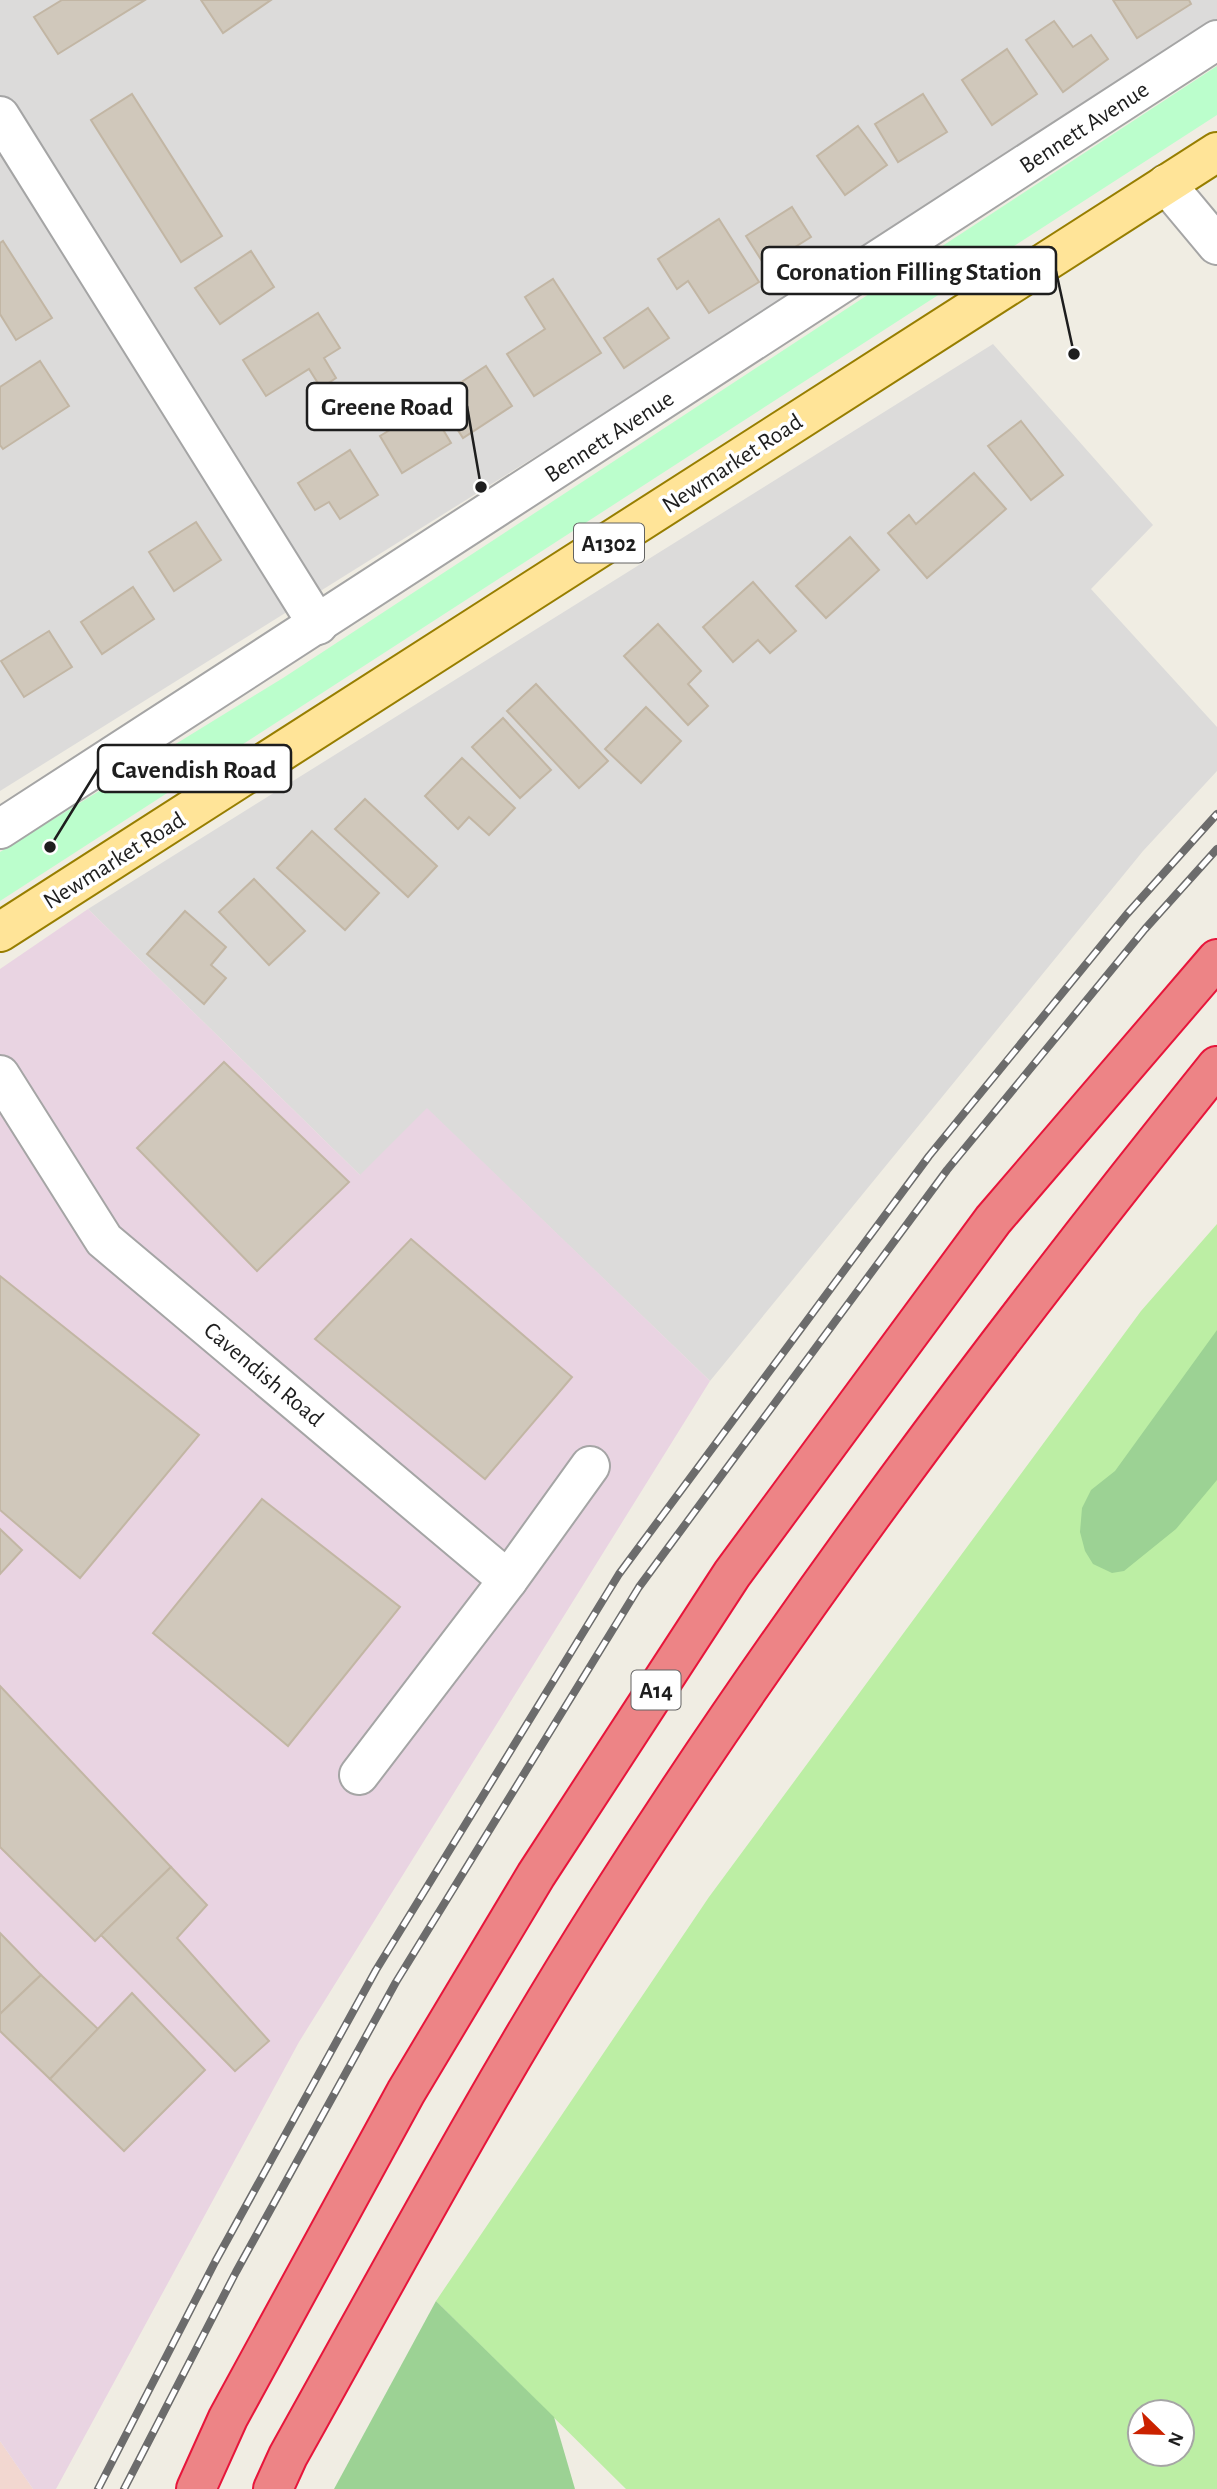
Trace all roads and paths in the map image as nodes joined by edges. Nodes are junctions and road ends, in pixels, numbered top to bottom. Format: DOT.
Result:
graph roads {
  1 [pos="1217,40"];
  2 [pos="0,116"];
  3 [pos="1217,152"];
  4 [pos="1166,184"];
  5 [pos="1217,245"];
  6 [pos="318,625"];
  7 [pos="0,829"];
  8 [pos="0,932"];
  9 [pos="1217,959"];
  10 [pos="1217,1066"];
  11 [pos="0,1075"];
  12 [pos="590,1466"];
  13 [pos="508,1580"];
  14 [pos="359,1775"];
  15 [pos="196,2489"];
  16 [pos="273,2489"];
  1 -- 6 [label="street, Bennett Avenue"];
  2 -- 6 [label="street"];
  3 -- 4 [label="main road, Newmarket Road / A1302"];
  4 -- 5 [label="street"];
  4 -- 8 [label="main road, Newmarket Road / A1302"];
  6 -- 7 [label="street, Bennett Avenue"];
  9 -- 15 [label="highway, A14"];
  10 -- 16 [label="highway"];
  11 -- 13 [label="street, Cavendish Road"];
  12 -- 13 [label="street"];
  13 -- 14 [label="street"];
}
